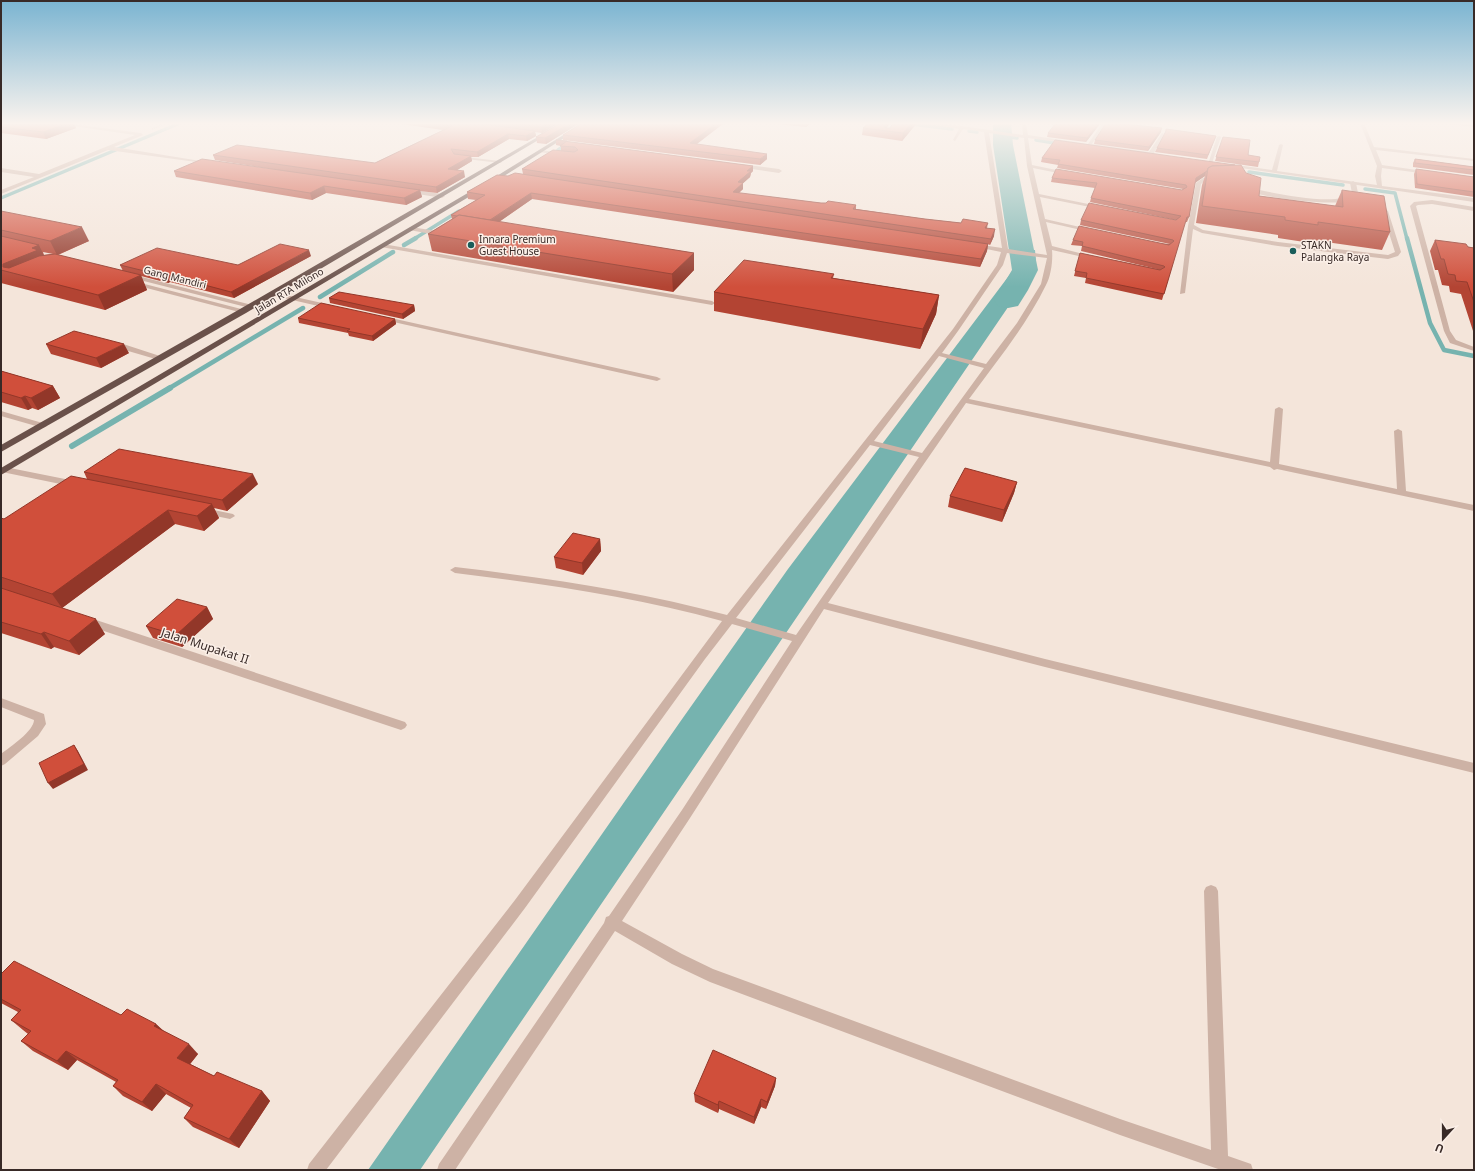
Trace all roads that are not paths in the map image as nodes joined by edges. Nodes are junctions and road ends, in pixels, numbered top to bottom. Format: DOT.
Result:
graph roads {
  1 [pos="36,178"];
  2 [pos="473,178"];
  3 [pos="501,178"];
  4 [pos="994,178"];
  5 [pos="1033,178"];
  6 [pos="1222,178"];
  7 [pos="1315,178"];
  8 [pos="1378,178"];
  9 [pos="1240,183"];
  10 [pos="1353,183"];
  11 [pos="1380,187"];
  12 [pos="404,191"];
  13 [pos="1,192"];
  14 [pos="442,196"];
  15 [pos="1037,196"];
  16 [pos="1463,198"];
  17 [pos="1474,200"];
  18 [pos="1106,208"];
  19 [pos="1380,208"];
  20 [pos="1471,208"];
  21 [pos="1474,217"];
  22 [pos="1043,220"];
  23 [pos="1192,226"];
  24 [pos="411,229"];
  25 [pos="1098,232"];
  26 [pos="443,239"];
  27 [pos="968,245"];
  28 [pos="383,246"];
  29 [pos="432,246"];
  30 [pos="1005,250"];
  31 [pos="421,252"];
  32 [pos="1049,252"];
  33 [pos="1100,259"];
  34 [pos="1182,293"];
  35 [pos="273,294"];
  36 [pos="294,299"];
  37 [pos="712,303"];
  38 [pos="250,306"];
  39 [pos="340,309"];
  40 [pos="243,311"];
  41 [pos="371,316"];
  42 [pos="106,342"];
  43 [pos="1474,349"];
  44 [pos="938,354"];
  45 [pos="162,358"];
  46 [pos="984,366"];
  47 [pos="657,379"];
  48 [pos="964,400"];
  49 [pos="1279,409"];
  50 [pos="1,413"];
  51 [pos="43,426"];
  52 [pos="1398,431"];
  53 [pos="867,442"];
  54 [pos="1,449"];
  55 [pos="925,456"];
  56 [pos="1274,467"];
  57 [pos="3,471"];
  58 [pos="88,487"];
  59 [pos="1402,493"];
  60 [pos="1474,508"];
  61 [pos="192,509"];
  62 [pos="230,516"];
  63 [pos="455,570"];
  64 [pos="821,605"];
  65 [pos="74,617"];
  66 [pos="730,620"];
  67 [pos="798,640"];
  68 [pos="1,702"];
  69 [pos="401,725"];
  70 [pos="1,761"];
  71 [pos="1474,768"];
  72 [pos="1211,891"];
  73 [pos="611,922"];
  74 [pos="1220,1161"];
  75 [pos="315,1170"];
  76 [pos="445,1170"];
  77 [pos="1245,1170"];
  1 -- 13 [label="street"];
  2 -- 14 [label="highway, Jalan RTA Milono"];
  3 -- 24 [label="highway, Jalan RTA Milono"];
  4 -- 30 [label="street"];
  5 -- 15 [label="street"];
  6 -- 23 [label="street"];
  7 -- 10 [label="street"];
  8 -- 11 [label="street"];
  9 -- 10 [label="street"];
  10 -- 11 [label="street"];
  11 -- 16 [label="street"];
  12 -- 14 [label="street"];
  14 -- 35 [label="highway, Jalan RTA Milono"];
  15 -- 18 [label="street"];
  15 -- 22 [label="street"];
  16 -- 17 [label="street"];
  16 -- 20 [label="street"];
  19 -- 23 [label="street"];
  20 -- 21 [label="street"];
  20 -- 43 [label="street"];
  22 -- 25 [label="street"];
  22 -- 32 [label="street"];
  23 -- 34 [label="street"];
  24 -- 26 [label="street"];
  24 -- 28 [label="highway, Jalan RTA Milono"];
  27 -- 30 [label="street"];
  28 -- 31 [label="street"];
  28 -- 36 [label="highway, Jalan RTA Milono"];
  29 -- 31 [label="street"];
  30 -- 32 [label="street"];
  30 -- 44 [label="street"];
  31 -- 37 [label="street"];
  32 -- 33 [label="street"];
  32 -- 46 [label="street"];
  35 -- 36 [label="street"];
  35 -- 38 [label="highway, Jalan RTA Milono"];
  36 -- 39 [label="street"];
  36 -- 57 [label="highway, Jalan RTA Milono"];
  38 -- 40 [label="highway, Jalan RTA Milono"];
  38 -- 40 [label="street, Gang Mandiri"];
  40 -- 45 [label="highway, Jalan RTA Milono"];
  41 -- 47 [label="street"];
  42 -- 45 [label="street"];
  44 -- 46 [label="street"];
  44 -- 53 [label="street"];
  45 -- 51 [label="highway, Jalan RTA Milono"];
  46 -- 48 [label="street"];
  48 -- 55 [label="street"];
  48 -- 56 [label="street"];
  49 -- 56 [label="street"];
  50 -- 51 [label="street"];
  51 -- 54 [label="highway, Jalan RTA Milono"];
  52 -- 59 [label="street"];
  53 -- 55 [label="street"];
  53 -- 66 [label="street"];
  55 -- 64 [label="street"];
  56 -- 59 [label="street"];
  57 -- 58 [label="street"];
  59 -- 60 [label="street"];
  61 -- 62 [label="street"];
  63 -- 66 [label="street"];
  64 -- 67 [label="street"];
  64 -- 71 [label="street"];
  65 -- 69 [label="street, Jalan Mupakat II"];
  66 -- 67 [label="street"];
  66 -- 75 [label="street"];
  67 -- 73 [label="street"];
  68 -- 70 [label="street"];
  72 -- 74 [label="street"];
  73 -- 74 [label="street"];
  73 -- 76 [label="street"];
  74 -- 77 [label="street"];
}
